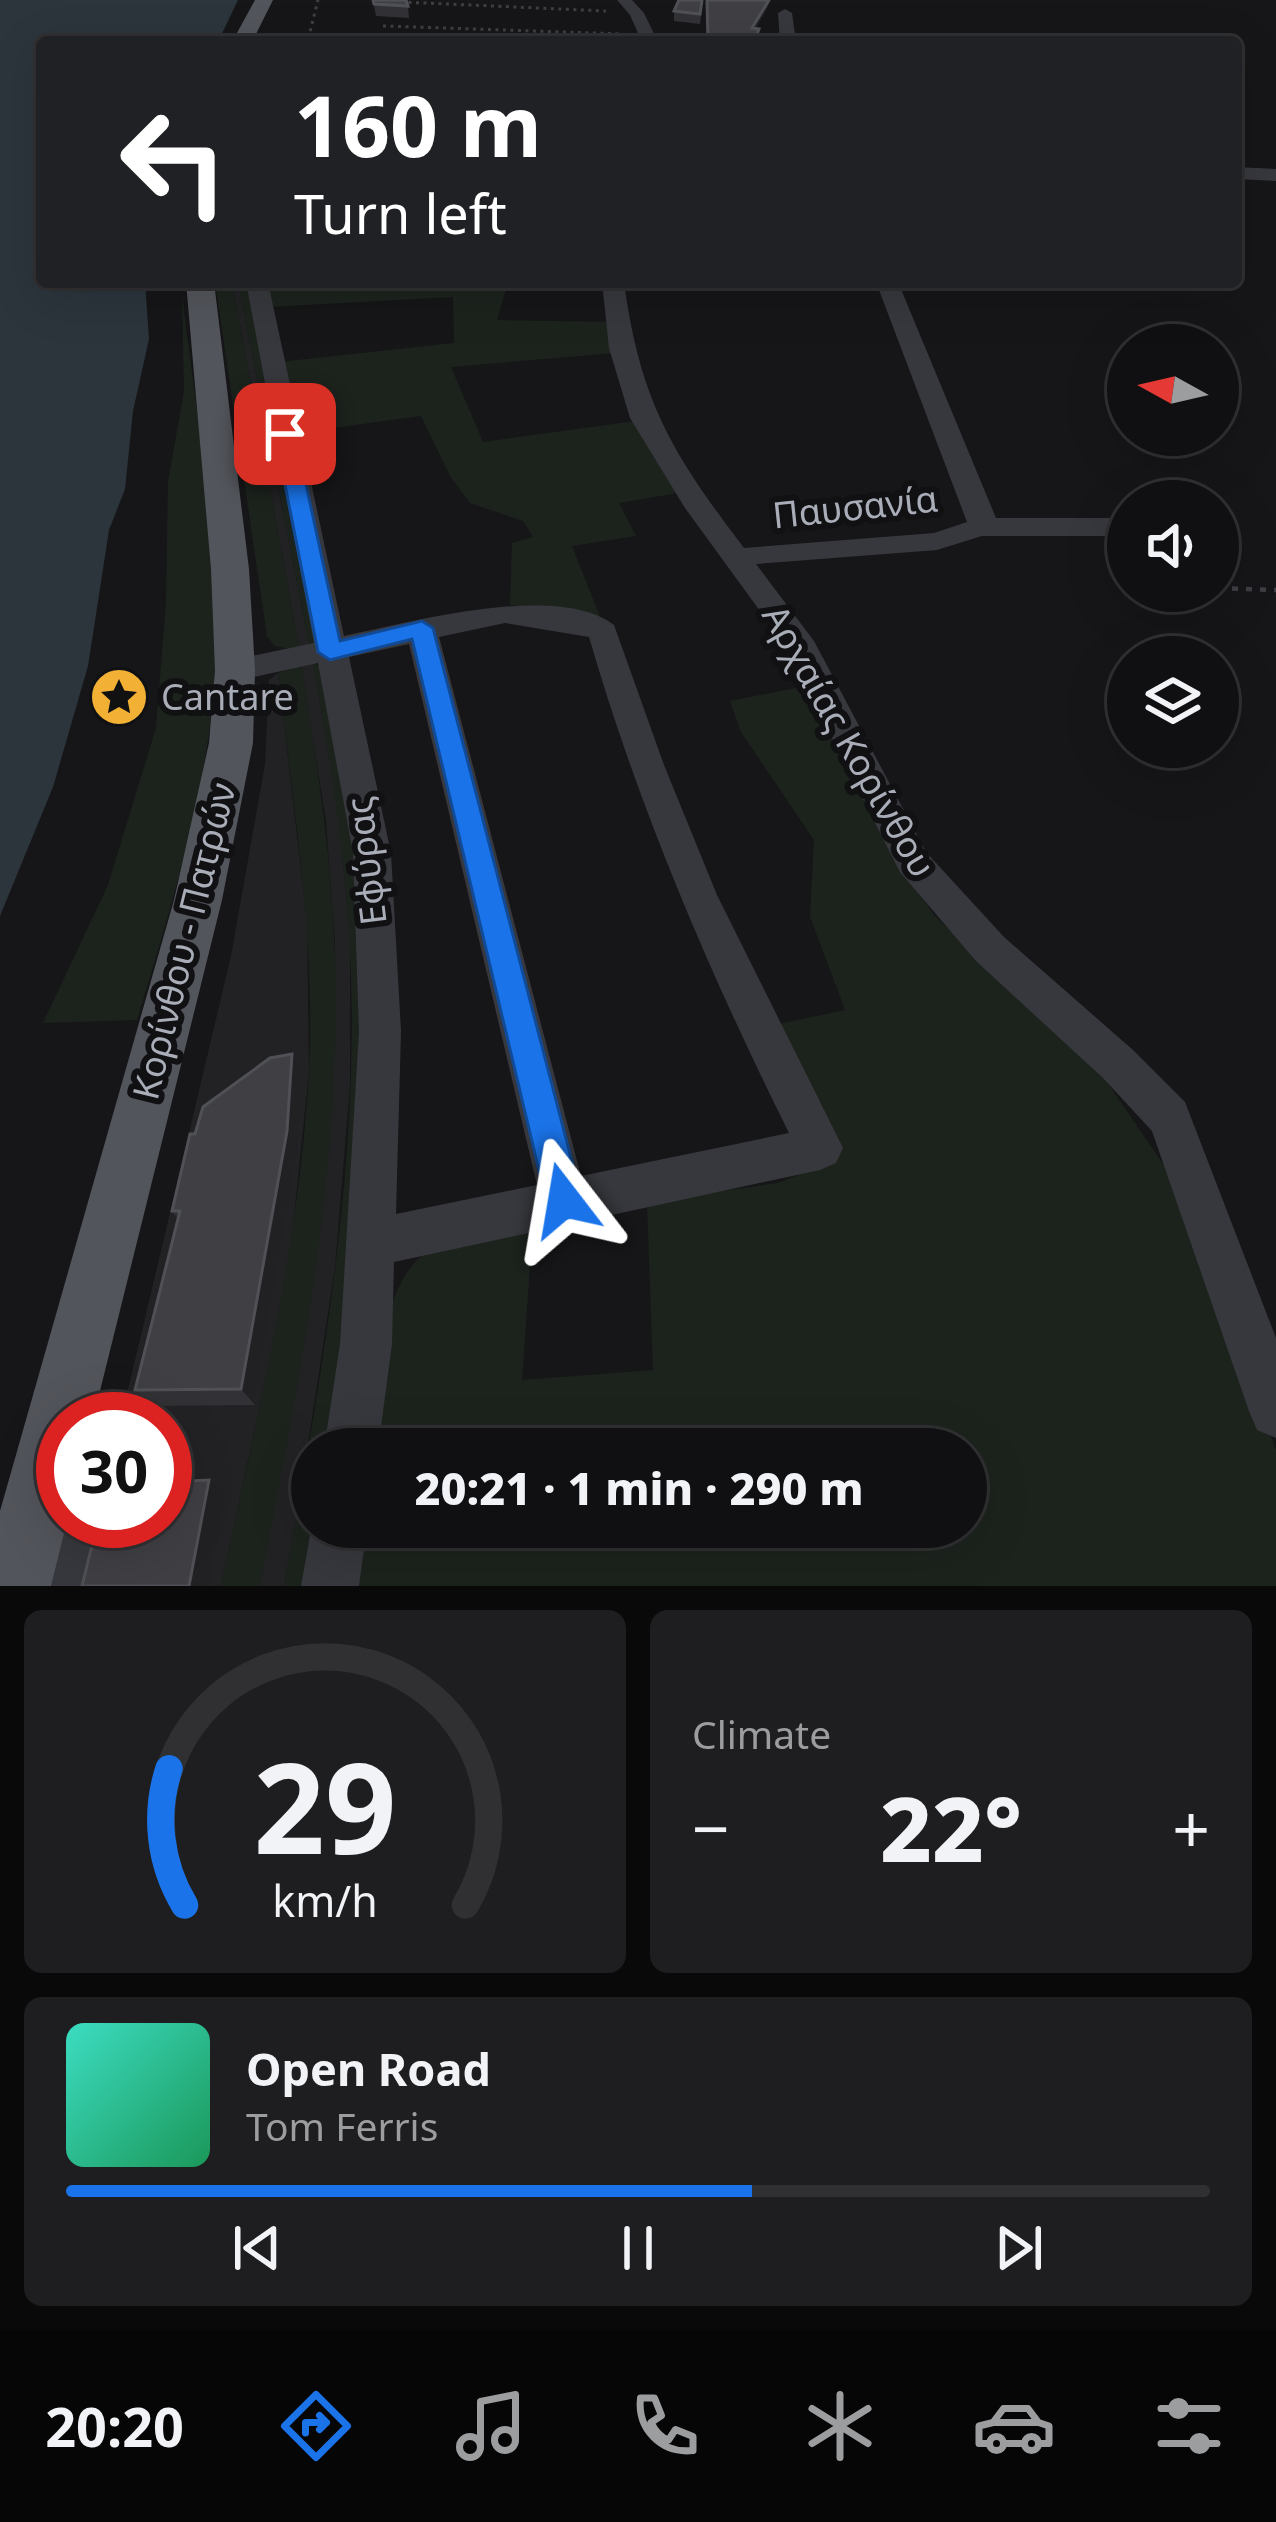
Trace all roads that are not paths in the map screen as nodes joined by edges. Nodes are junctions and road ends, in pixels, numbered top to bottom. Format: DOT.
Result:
graph roads {
  1 [pos="264,0"];
  2 [pos="624,0"];
  3 [pos="784,13"];
  4 [pos="245,36"];
  5 [pos="647,36"];
  6 [pos="787,36"];
  7 [pos="1242,173"];
  8 [pos="1276,175"];
  9 [pos="201,288"];
  10 [pos="258,288"];
  11 [pos="614,288"];
  12 [pos="889,288"];
  13 [pos="979,527"];
  14 [pos="1107,527"];
  15 [pos="737,557"];
  16 [pos="422,628"];
  17 [pos="330,652"];
  18 [pos="235,670"];
  19 [pos="564,1200"];
  20 [pos="372,1243"];
  21 [pos="67,1392"];
  22 [pos="1276,1411"];
  23 [pos="354,1428"];
  24 [pos="36,1507"];
  25 [pos="80,1548"];
  26 [pos="336,1548"];
  27 [pos="15,1586"];
  28 [pos="70,1586"];
  29 [pos="330,1586"];
  1 -- 4 [label="main road"];
  2 -- 5 [label="street"];
  3 -- 6 [label="street"];
  7 -- 8 [label="street"];
  9 -- 18 [label="main road, Κορίνθου - Πατρών"];
  10 -- 17 [label="street, Εφύρας"];
  11 -- 15 [label="street, Αρχαίας Κορίνθου"];
  12 -- 13 [label="street"];
  13 -- 14 [label="street, Παυσανία"];
  13 -- 15 [label="street, Παυσανία"];
  15 -- 22 [label="street, Αρχαίας Κορίνθου"];
  16 -- 17 [label="street"];
  16 -- 19 [label="street"];
  16 -- 19 [label="street"];
  17 -- 18 [label="street"];
  17 -- 20 [label="street, Εφύρας"];
  18 -- 21 [label="main road, Κορίνθου - Πατρών"];
  19 -- 20 [label="street"];
  20 -- 23 [label="street, Εφύρας"];
  24 -- 27 [label="main road, Κορίνθου - Πατρών"];
  25 -- 28 [label="street"];
  26 -- 29 [label="street"];
}
